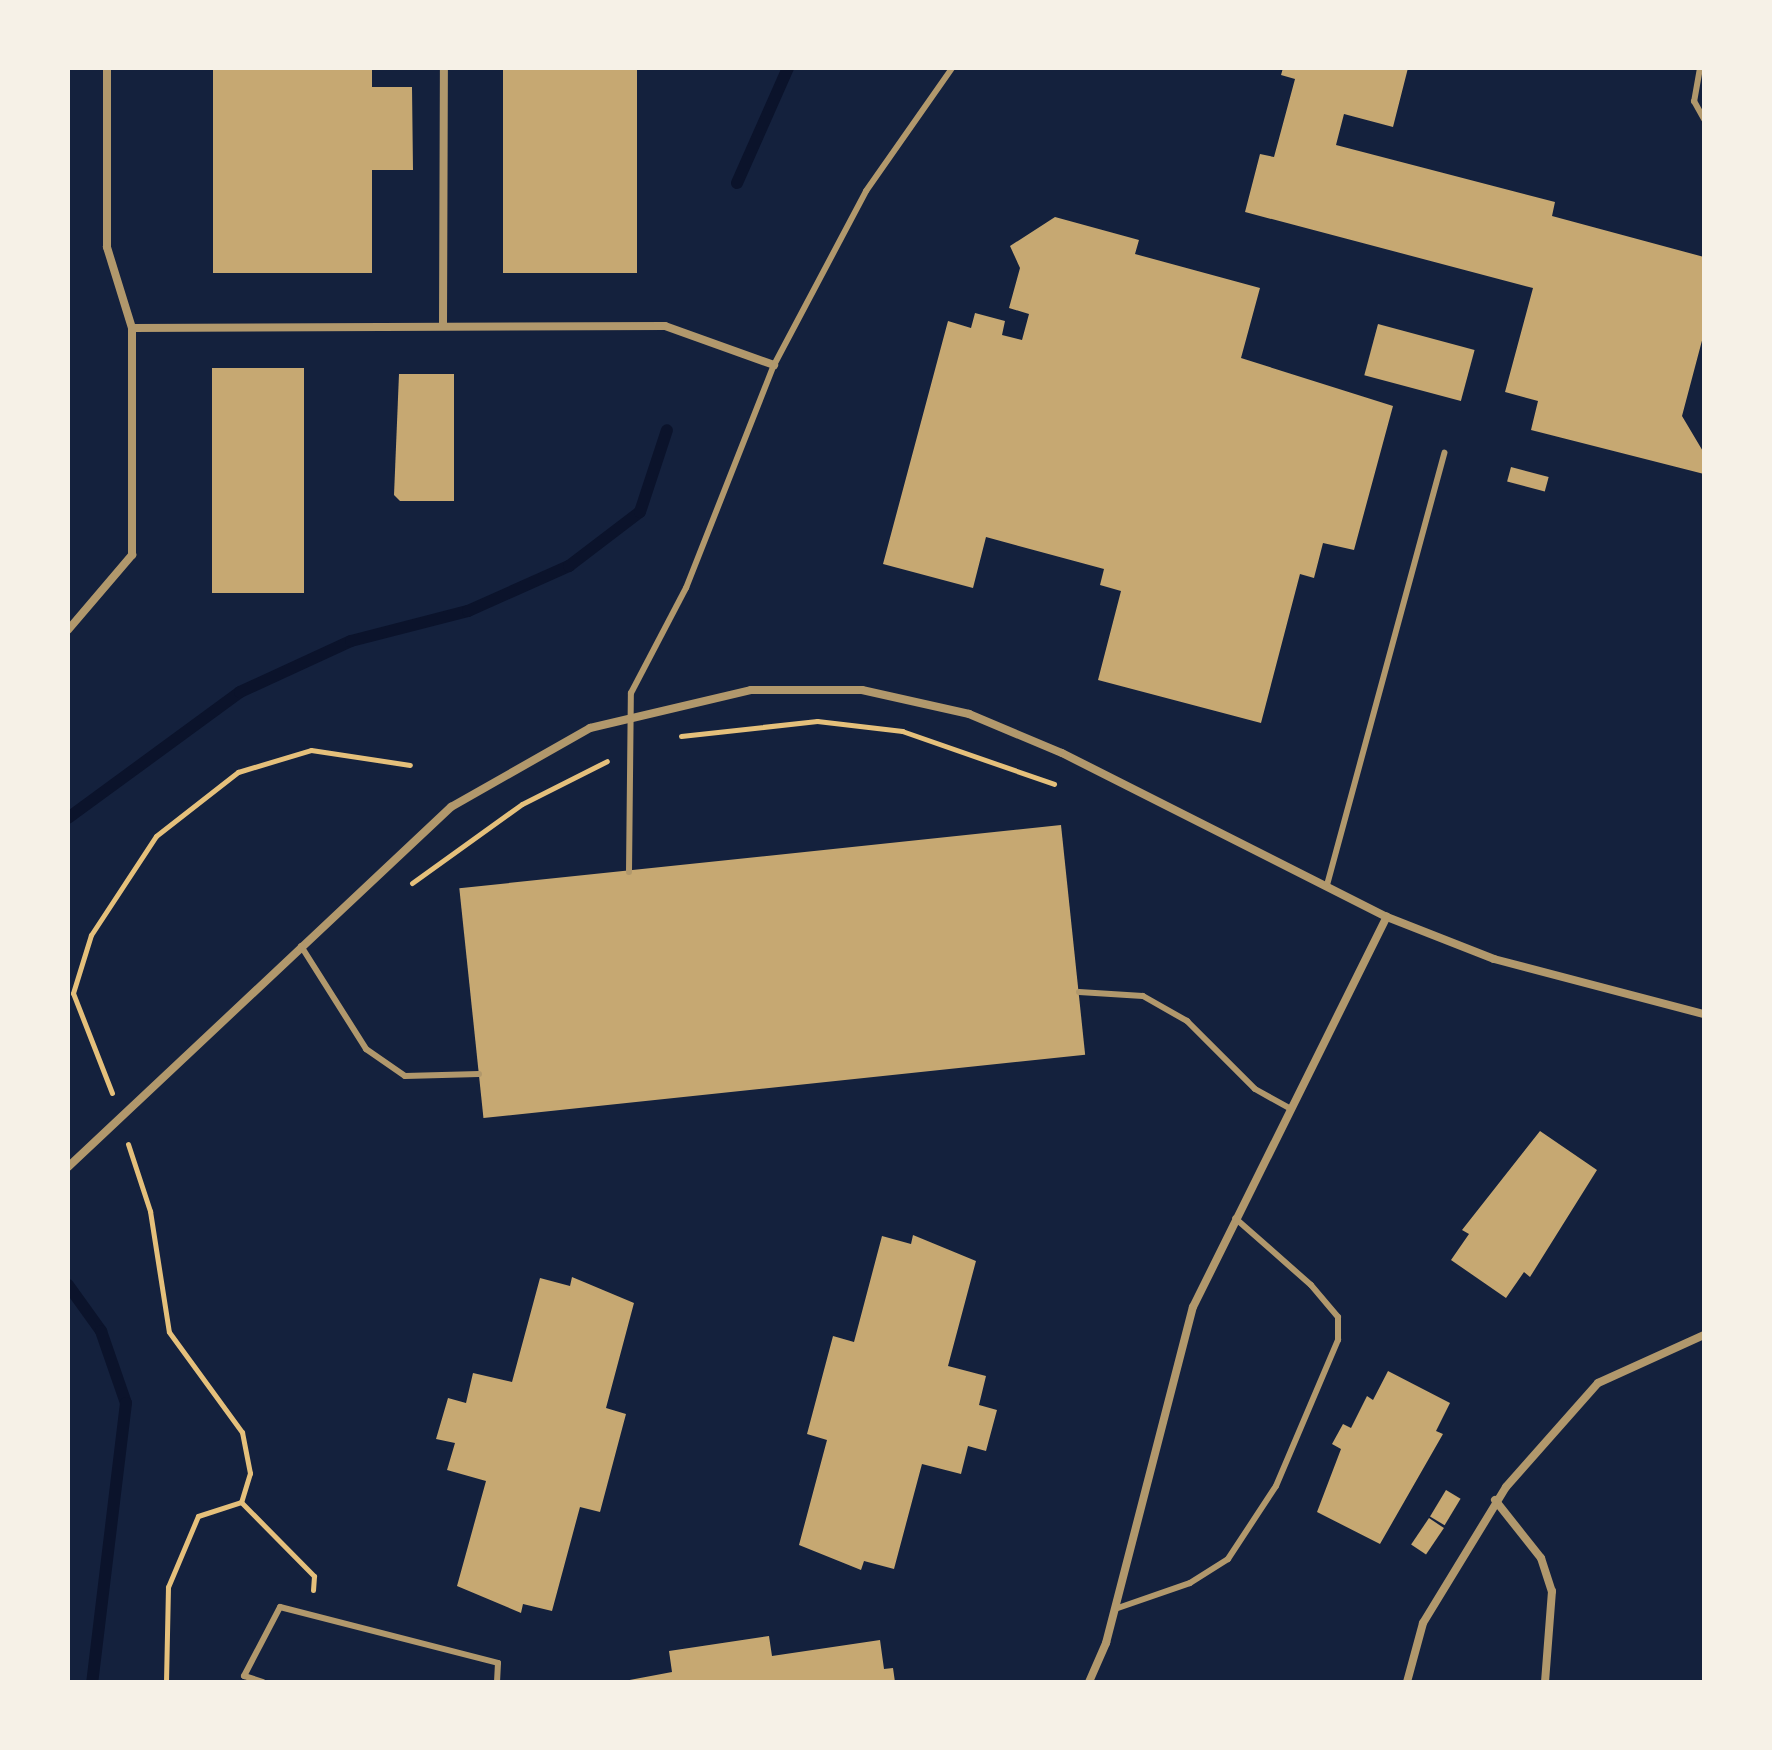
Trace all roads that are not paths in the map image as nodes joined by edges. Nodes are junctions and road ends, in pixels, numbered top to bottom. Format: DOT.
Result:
graph roads {
  1 [pos="107,68"];
  2 [pos="444,68"];
  3 [pos="952,68"];
  4 [pos="1700,68"];
  5 [pos="1704,119"];
  6 [pos="443,325"];
  7 [pos="132,328"];
  8 [pos="774,365"];
  9 [pos="1444,453"];
  10 [pos="68,630"];
  11 [pos="629,872"];
  12 [pos="1327,885"];
  13 [pos="1387,917"];
  14 [pos="301,946"];
  15 [pos="1079,992"];
  16 [pos="1704,1014"];
  17 [pos="479,1074"];
  18 [pos="1291,1109"];
  19 [pos="68,1167"];
  20 [pos="1235,1218"];
  21 [pos="1704,1335"];
  22 [pos="1495,1500"];
  23 [pos="1115,1609"];
  24 [pos="263,1682"];
  25 [pos="497,1682"];
  26 [pos="1089,1682"];
  27 [pos="1407,1682"];
  28 [pos="1545,1682"];
  1 -- 7 [label="street"];
  2 -- 6 [label="street"];
  3 -- 8 [label="lane"];
  4 -- 5 [label="lane"];
  6 -- 7 [label="street"];
  6 -- 8 [label="street"];
  7 -- 10 [label="street"];
  8 -- 11 [label="lane"];
  9 -- 12 [label="lane"];
  12 -- 13 [label="street"];
  12 -- 14 [label="street"];
  13 -- 16 [label="street"];
  13 -- 18 [label="street"];
  14 -- 17 [label="lane"];
  14 -- 19 [label="street"];
  15 -- 18 [label="lane"];
  18 -- 20 [label="street"];
  20 -- 23 [label="street"];
  20 -- 23 [label="lane"];
  21 -- 22 [label="street"];
  22 -- 27 [label="street"];
  22 -- 28 [label="street"];
  23 -- 26 [label="street"];
  24 -- 25 [label="lane"];
}
